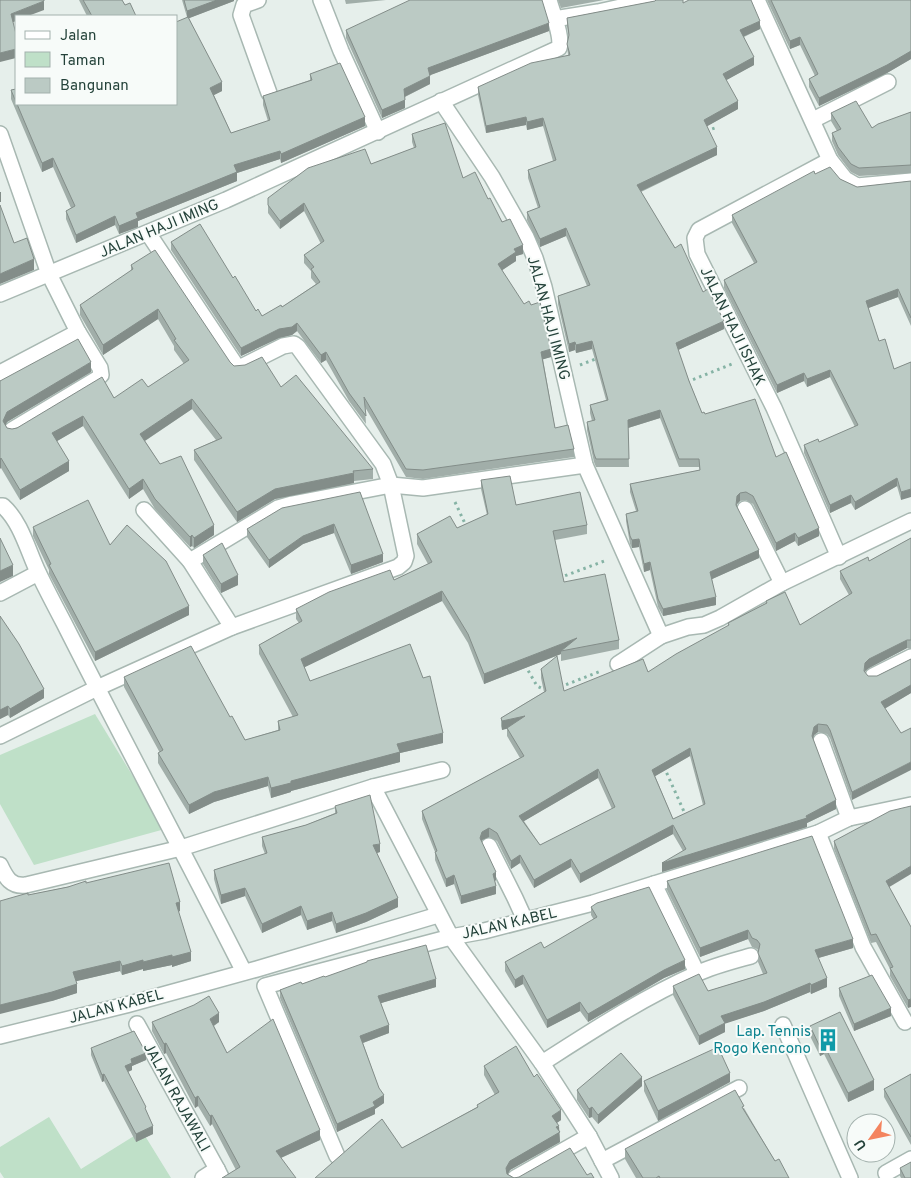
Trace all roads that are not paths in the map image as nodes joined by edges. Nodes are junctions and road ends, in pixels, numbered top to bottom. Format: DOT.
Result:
graph roads {
  1 [pos="258,0"];
  2 [pos="321,0"];
  3 [pos="549,0"];
  4 [pos="653,0"];
  5 [pos="757,0"];
  6 [pos="554,19"];
  7 [pos="888,82"];
  8 [pos="269,93"];
  9 [pos="442,101"];
  10 [pos="813,120"];
  11 [pos="378,132"];
  12 [pos="0,134"];
  13 [pos="830,160"];
  14 [pos="911,181"];
  15 [pos="148,233"];
  16 [pos="49,274"];
  17 [pos="0,294"];
  18 [pos="78,332"];
  19 [pos="0,373"];
  20 [pos="12,430"];
  21 [pos="586,465"];
  22 [pos="391,486"];
  23 [pos="0,506"];
  24 [pos="745,509"];
  25 [pos="144,510"];
  26 [pos="911,521"];
  27 [pos="839,557"];
  28 [pos="190,561"];
  29 [pos="38,572"];
  30 [pos="782,583"];
  31 [pos="0,593"];
  32 [pos="232,627"];
  33 [pos="661,636"];
  34 [pos="911,657"];
  35 [pos="618,664"];
  36 [pos="873,676"];
  37 [pos="97,688"];
  38 [pos="0,736"];
  39 [pos="821,741"];
  40 [pos="442,770"];
  41 [pos="373,787"];
  42 [pos="911,805"];
  43 [pos="849,818"];
  44 [pos="818,833"];
  45 [pos="489,846"];
  46 [pos="181,848"];
  47 [pos="0,865"];
  48 [pos="654,884"];
  49 [pos="438,915"];
  50 [pos="525,920"];
  51 [pos="451,937"];
  52 [pos="751,956"];
  53 [pos="244,972"];
  54 [pos="697,973"];
  55 [pos="905,1022"];
  56 [pos="137,1024"];
  57 [pos="782,1026"];
  58 [pos="0,1036"];
  59 [pos="542,1063"];
  60 [pos="739,1088"];
  61 [pos="588,1136"];
  62 [pos="337,1156"];
  63 [pos="911,1159"];
  64 [pos="602,1160"];
  65 [pos="219,1174"];
  66 [pos="883,1176"];
  67 [pos="203,1178"];
  68 [pos="515,1178"];
  69 [pos="612,1178"];
  70 [pos="850,1178"];
  1 -- 8 [label="street"];
  2 -- 11 [label="street"];
  3 -- 6 [label="street"];
  4 -- 6 [label="street"];
  5 -- 10 [label="street"];
  6 -- 9 [label="street"];
  7 -- 10 [label="street"];
  9 -- 11 [label="street, JALAN HAJI IMING"];
  9 -- 21 [label="street, JALAN HAJI IMING"];
  10 -- 13 [label="street"];
  11 -- 15 [label="street, JALAN HAJI IMING"];
  12 -- 16 [label="street"];
  13 -- 14 [label="street"];
  13 -- 27 [label="street, JALAN HAJI ISHAK"];
  15 -- 16 [label="street, JALAN HAJI IMING"];
  15 -- 22 [label="street"];
  16 -- 17 [label="street, JALAN HAJI IMING"];
  16 -- 18 [label="street"];
  18 -- 19 [label="street"];
  18 -- 20 [label="street"];
  21 -- 22 [label="street"];
  21 -- 33 [label="street, JALAN HAJI IMING"];
  22 -- 28 [label="street"];
  22 -- 32 [label="street"];
  23 -- 29 [label="street"];
  24 -- 30 [label="street"];
  25 -- 28 [label="street"];
  26 -- 27 [label="street"];
  27 -- 30 [label="street"];
  28 -- 32 [label="street"];
  29 -- 31 [label="street"];
  29 -- 37 [label="street"];
  30 -- 33 [label="street"];
  32 -- 37 [label="street"];
  33 -- 35 [label="street"];
  34 -- 36 [label="street"];
  37 -- 38 [label="street"];
  37 -- 46 [label="street"];
  39 -- 43 [label="street"];
  40 -- 41 [label="street"];
  41 -- 46 [label="street"];
  41 -- 49 [label="street"];
  42 -- 43 [label="street, JALAN KABEL"];
  43 -- 44 [label="street, JALAN KABEL"];
  44 -- 48 [label="street, JALAN KABEL"];
  44 -- 55 [label="street"];
  45 -- 50 [label="street"];
  46 -- 47 [label="street"];
  46 -- 53 [label="street"];
  48 -- 50 [label="street, JALAN KABEL"];
  48 -- 54 [label="street"];
  49 -- 51 [label="street, JALAN KABEL"];
  49 -- 53 [label="street, JALAN KABEL"];
  50 -- 51 [label="street, JALAN KABEL"];
  51 -- 59 [label="street"];
  51 -- 62 [label="street"];
  52 -- 54 [label="street"];
  53 -- 58 [label="street, JALAN KABEL"];
  54 -- 59 [label="street"];
  56 -- 65 [label="street, JALAN RAJAWALI"];
  57 -- 70 [label="street"];
  59 -- 61 [label="street"];
  60 -- 64 [label="street"];
  61 -- 64 [label="street"];
  61 -- 68 [label="street"];
  63 -- 66 [label="street"];
  64 -- 69 [label="street"];
  65 -- 67 [label="street, JALAN RAJAWALI"];
}
